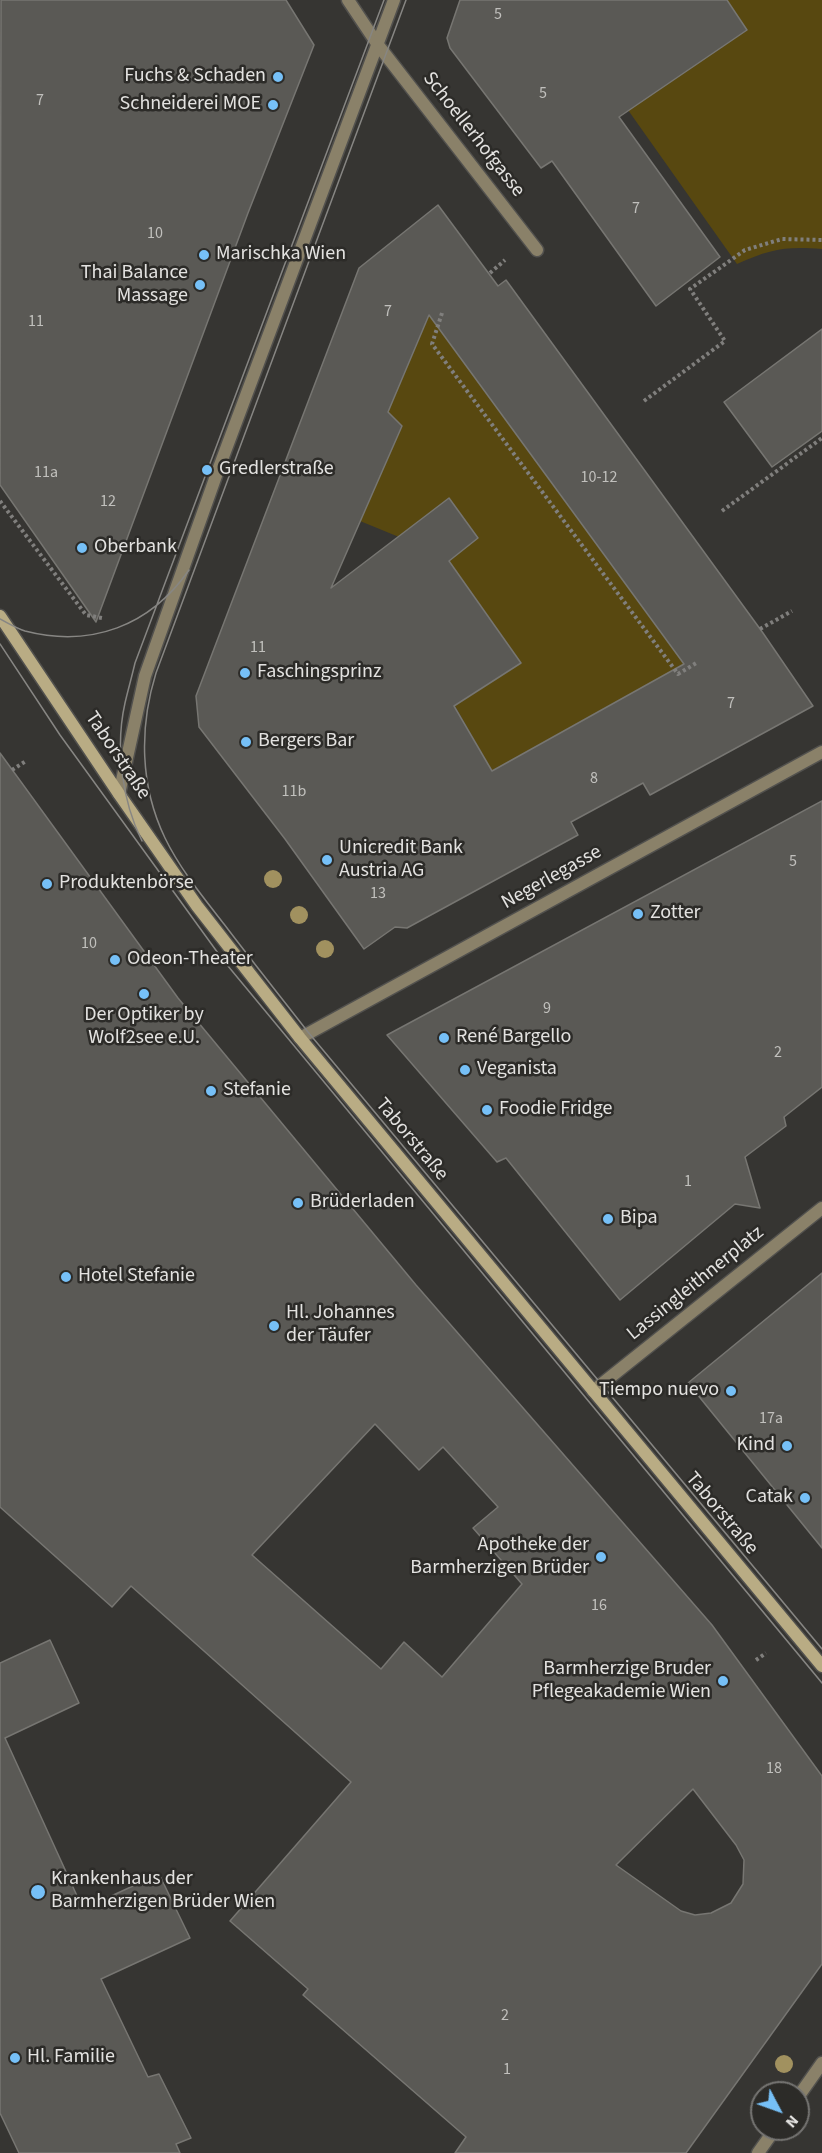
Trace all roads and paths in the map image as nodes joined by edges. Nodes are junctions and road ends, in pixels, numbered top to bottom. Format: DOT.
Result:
graph roads {
  1 [pos="348,0"];
  2 [pos="394,0"];
  3 [pos="378,45"];
  4 [pos="822,240"];
  5 [pos="537,250"];
  6 [pos="441,313"];
  7 [pos="644,401"];
  8 [pos="822,438"];
  9 [pos="0,501"];
  10 [pos="722,511"];
  11 [pos="792,611"];
  12 [pos="0,616"];
  13 [pos="102,618"];
  14 [pos="760,629"];
  15 [pos="699,662"];
  16 [pos="822,752"];
  17 [pos="26,761"];
  18 [pos="12,770"];
  19 [pos="119,794"];
  20 [pos="300,1038"];
  21 [pos="822,1208"];
  22 [pos="593,1391"];
  23 [pos="766,1653"];
  24 [pos="756,1660"];
  25 [pos="822,1666"];
  26 [pos="822,2063"];
  27 [pos="809,2081"];
  1 -- 3 [label="street"];
  2 -- 3 [label="street"];
  3 -- 5 [label="street, Schoellerhofgasse"];
  3 -- 19 [label="street"];
  4 -- 7 [label="path"];
  6 -- 15 [label="path"];
  8 -- 10 [label="path"];
  9 -- 13 [label="path"];
  11 -- 14 [label="path"];
  12 -- 19 [label="main road, Taborstraße"];
  16 -- 20 [label="street, Negerlegasse"];
  17 -- 18 [label="path"];
  19 -- 20 [label="main road, Taborstraße"];
  20 -- 22 [label="main road, Taborstraße"];
  21 -- 22 [label="street, Lassingleithnerplatz"];
  22 -- 25 [label="main road, Taborstraße"];
  23 -- 24 [label="path"];
  26 -- 27 [label="street"];
}
